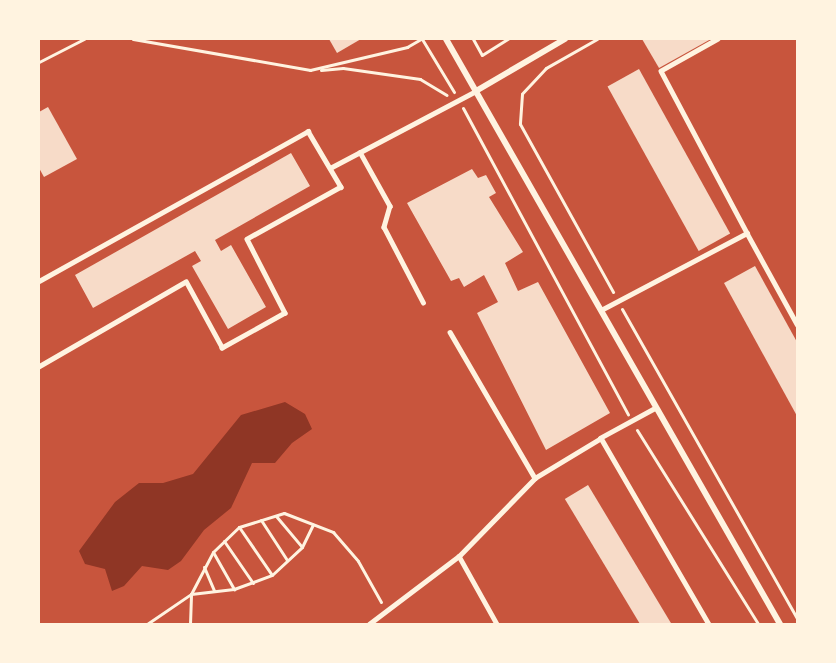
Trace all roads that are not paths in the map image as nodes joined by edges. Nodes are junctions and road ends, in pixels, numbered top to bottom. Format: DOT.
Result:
graph roads {
  1 [pos="446,39"];
  2 [pos="565,39"];
  3 [pos="718,39"];
  4 [pos="476,91"];
  5 [pos="360,152"];
  6 [pos="330,168"];
  7 [pos="747,233"];
  8 [pos="39,281"];
  9 [pos="423,302"];
  10 [pos="601,309"];
  11 [pos="797,324"];
  12 [pos="450,332"];
  13 [pos="39,367"];
  14 [pos="656,408"];
  15 [pos="601,438"];
  16 [pos="535,478"];
  17 [pos="459,556"];
  18 [pos="369,624"];
  19 [pos="497,624"];
  20 [pos="709,624"];
  21 [pos="780,624"];
  1 -- 4 [label="street"];
  2 -- 4 [label="street"];
  3 -- 7 [label="lane"];
  4 -- 5 [label="lane"];
  4 -- 10 [label="street"];
  5 -- 6 [label="lane"];
  5 -- 9 [label="lane"];
  6 -- 8 [label="lane"];
  6 -- 13 [label="lane"];
  7 -- 10 [label="lane"];
  7 -- 11 [label="lane"];
  10 -- 14 [label="street"];
  12 -- 16 [label="lane"];
  14 -- 15 [label="lane"];
  14 -- 21 [label="street"];
  15 -- 16 [label="lane"];
  15 -- 20 [label="lane"];
  16 -- 17 [label="lane"];
  17 -- 18 [label="lane"];
  17 -- 19 [label="lane"];
}
